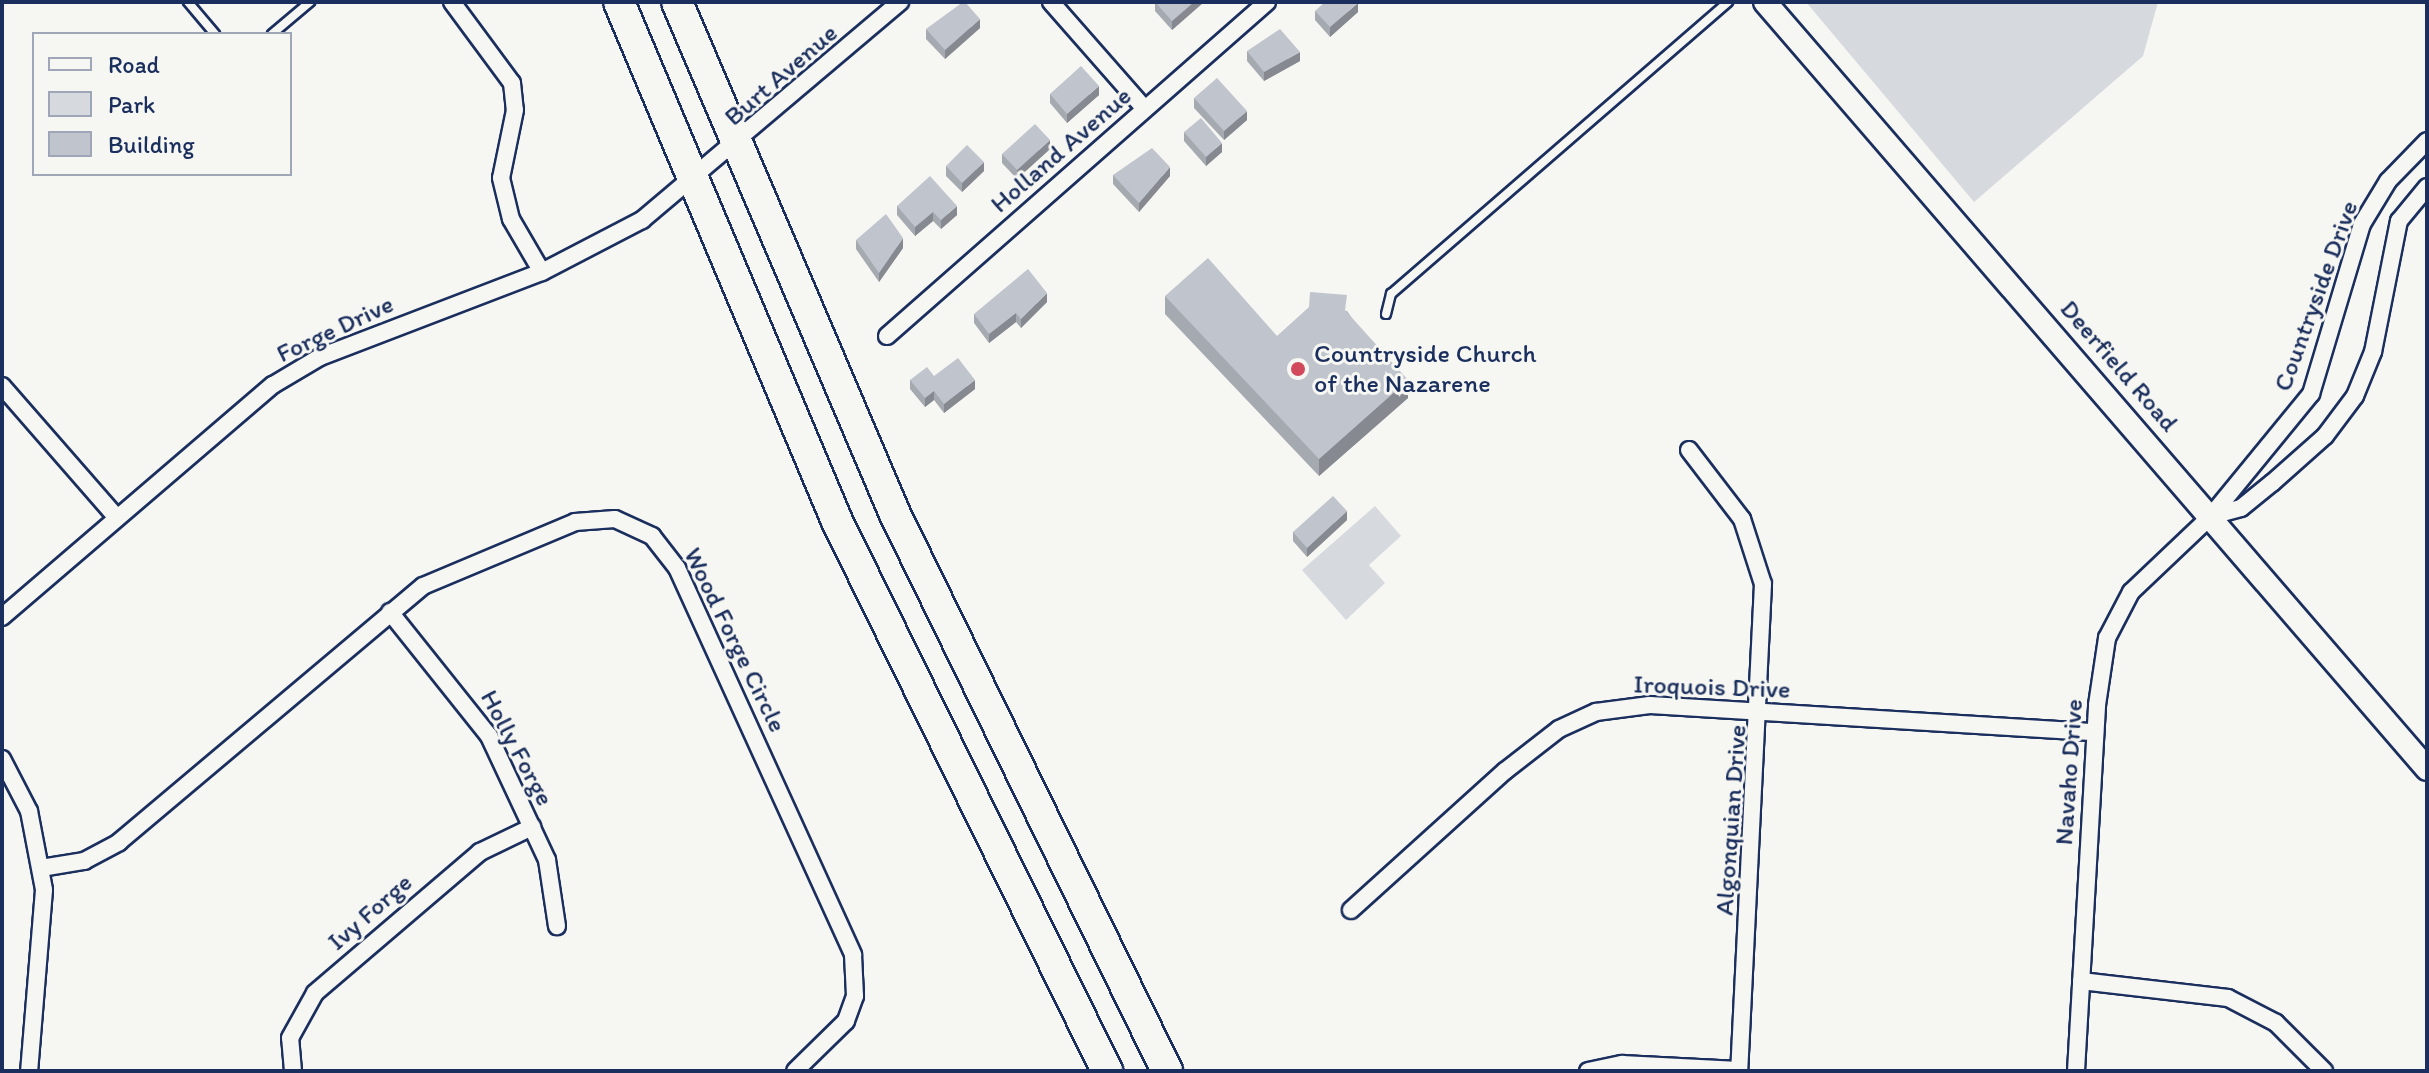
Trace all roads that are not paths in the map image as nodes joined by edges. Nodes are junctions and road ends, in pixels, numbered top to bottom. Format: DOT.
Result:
graph roads {
  1 [pos="188,2"];
  2 [pos="310,2"];
  3 [pos="452,2"];
  4 [pos="619,2"];
  5 [pos="677,2"];
  6 [pos="900,2"];
  7 [pos="1051,2"];
  8 [pos="1267,2"];
  9 [pos="1728,2"];
  10 [pos="1765,2"];
  11 [pos="213,32"];
  12 [pos="274,32"];
  13 [pos="1145,109"];
  14 [pos="2427,141"];
  15 [pos="736,146"];
  16 [pos="693,182"];
  17 [pos="2427,187"];
  18 [pos="542,272"];
  19 [pos="1386,314"];
  20 [pos="887,336"];
  21 [pos="2,386"];
  22 [pos="1689,450"];
  23 [pos="2211,516"];
  24 [pos="117,518"];
  25 [pos="390,612"];
  26 [pos="2,617"];
  27 [pos="1762,712"];
  28 [pos="2095,732"];
  29 [pos="2,759"];
  30 [pos="2427,769"];
  31 [pos="532,827"];
  32 [pos="41,868"];
  33 [pos="1351,910"];
  34 [pos="557,926"];
  35 [pos="2081,981"];
  36 [pos="1739,1070"];
  37 [pos="29,1071"];
  38 [pos="293,1071"];
  39 [pos="795,1071"];
  40 [pos="1107,1071"];
  41 [pos="1167,1071"];
  42 [pos="1588,1071"];
  43 [pos="2076,1071"];
  44 [pos="2324,1071"];
  1 -- 11 [label="lane"];
  2 -- 12 [label="lane"];
  3 -- 18 [label="street"];
  4 -- 16 [label="highway"];
  5 -- 15 [label="highway"];
  6 -- 15 [label="street, Burt Avenue"];
  7 -- 13 [label="street"];
  8 -- 13 [label="street, Holland Avenue"];
  9 -- 19 [label="lane"];
  10 -- 23 [label="street, Deerfield Road"];
  13 -- 20 [label="street, Holland Avenue"];
  14 -- 23 [label="street, Countryside Drive"];
  15 -- 16 [label="street, Burt Avenue"];
  15 -- 41 [label="highway"];
  16 -- 18 [label="street, Forge Drive"];
  16 -- 40 [label="highway"];
  17 -- 23 [label="street, Countryside Drive"];
  18 -- 24 [label="street, Forge Drive"];
  21 -- 24 [label="street"];
  22 -- 27 [label="street, Algonquian Drive"];
  23 -- 28 [label="street, Navaho Drive"];
  23 -- 30 [label="street, Deerfield Road"];
  24 -- 26 [label="street, Forge Drive"];
  25 -- 31 [label="street, Holly Forge"];
  25 -- 32 [label="street, Wood Forge Circle"];
  25 -- 39 [label="street, Wood Forge Circle"];
  27 -- 28 [label="street, Iroquois Drive"];
  27 -- 33 [label="street, Iroquois Drive"];
  27 -- 36 [label="street, Algonquian Drive"];
  28 -- 35 [label="street, Navaho Drive"];
  29 -- 32 [label="street"];
  31 -- 34 [label="street, Holly Forge"];
  31 -- 38 [label="street, Ivy Forge"];
  32 -- 37 [label="street"];
  35 -- 43 [label="street, Navaho Drive"];
  35 -- 44 [label="street"];
  36 -- 42 [label="street"];
}
